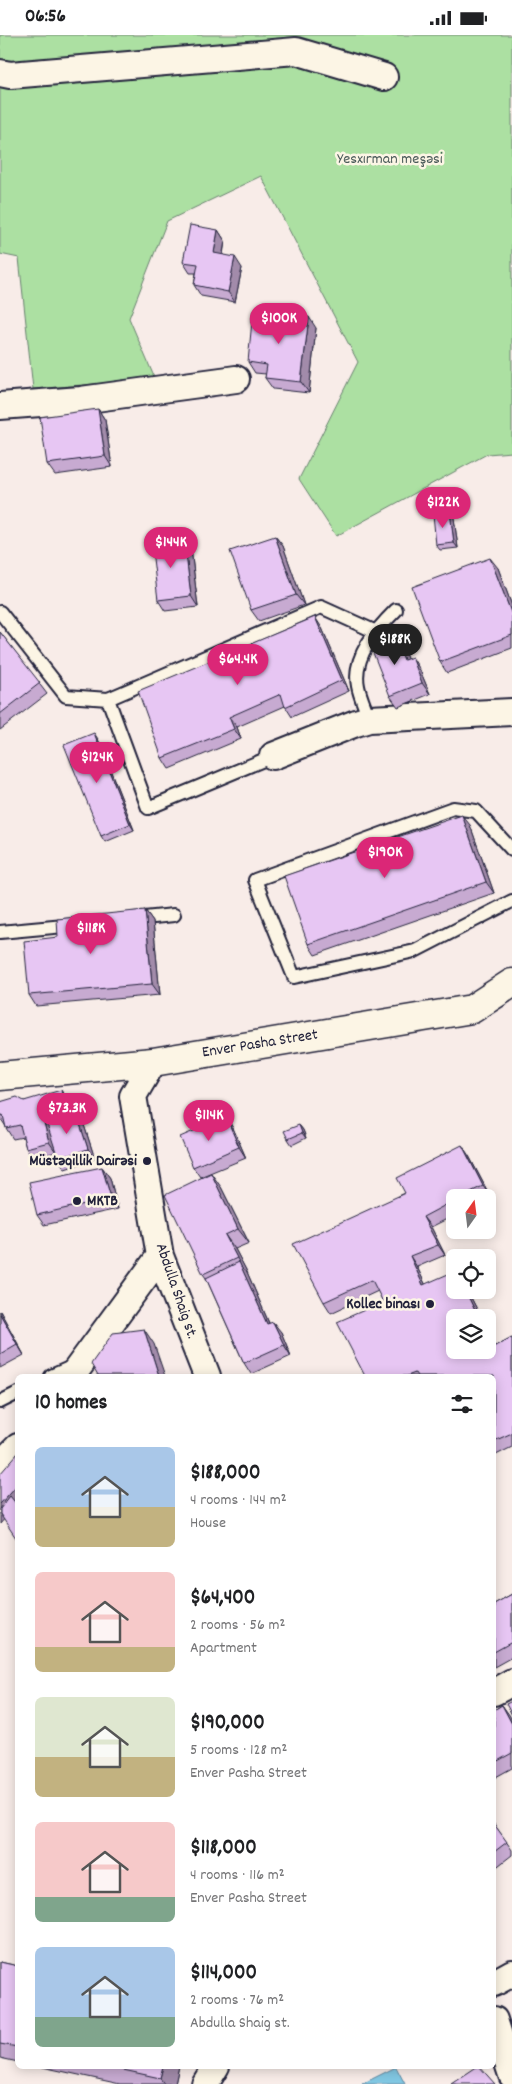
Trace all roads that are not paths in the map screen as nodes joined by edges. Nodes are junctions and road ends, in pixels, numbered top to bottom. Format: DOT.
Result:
graph roads {
  1 [pos="0,73"];
  2 [pos="384,77"];
  3 [pos="236,379"];
  4 [pos="0,405"];
  5 [pos="396,610"];
  6 [pos="0,612"];
  7 [pos="374,631"];
  8 [pos="108,699"];
  9 [pos="512,711"];
  10 [pos="369,719"];
  11 [pos="273,756"];
  12 [pos="512,850"];
  13 [pos="512,901"];
  14 [pos="174,915"];
  15 [pos="116,921"];
  16 [pos="87,923"];
  17 [pos="0,932"];
  18 [pos="512,983"];
  19 [pos="153,1062"];
  20 [pos="0,1076"];
  21 [pos="160,1256"];
  22 [pos="77,1369"];
  23 [pos="58,1374"];
  24 [pos="207,1374"];
  25 [pos="15,1394"];
  26 [pos="0,1402"];
  27 [pos="15,1450"];
  28 [pos="0,1465"];
  29 [pos="512,1682"];
  30 [pos="496,1691"];
  31 [pos="512,1973"];
  32 [pos="496,1982"];
  33 [pos="496,2026"];
  34 [pos="214,2069"];
  35 [pos="512,2075"];
  36 [pos="205,2084"];
  1 -- 2 [label="street"];
  3 -- 4 [label="street"];
  5 -- 7 [label="lane"];
  6 -- 8 [label="lane"];
  7 -- 8 [label="lane"];
  7 -- 10 [label="lane"];
  8 -- 11 [label="lane"];
  9 -- 10 [label="street"];
  10 -- 11 [label="street"];
  12 -- 13 [label="lane"];
  14 -- 15 [label="lane"];
  16 -- 17 [label="lane"];
  18 -- 19 [label="street, Enver Pasha Street"];
  19 -- 20 [label="street, Enver Pasha Street"];
  19 -- 21 [label="street, Abdulla Shaig st."];
  21 -- 22 [label="street"];
  21 -- 24 [label="street, Abdulla Shaig st."];
  22 -- 23 [label="lane"];
  25 -- 26 [label="lane"];
  27 -- 28 [label="street"];
  29 -- 30 [label="street"];
  31 -- 32 [label="street"];
  33 -- 35 [label="street"];
  34 -- 36 [label="street"];
}
